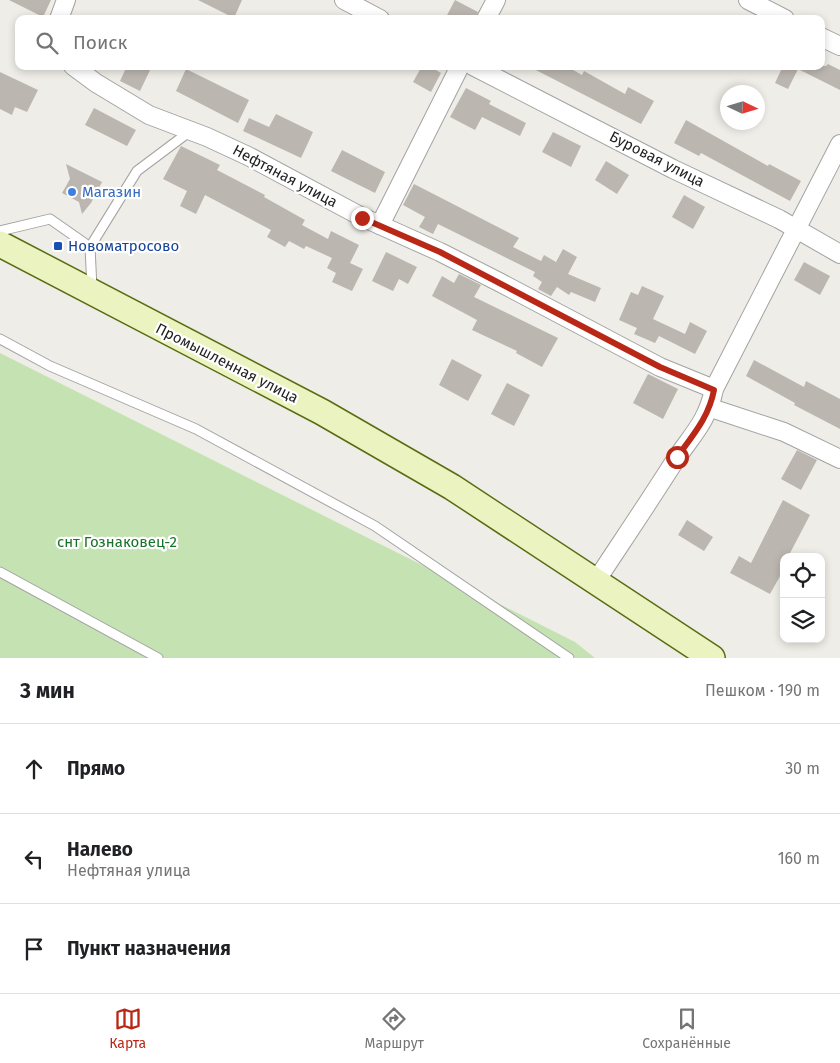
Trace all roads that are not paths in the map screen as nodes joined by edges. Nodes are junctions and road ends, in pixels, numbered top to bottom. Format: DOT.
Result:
graph roads {
  1 [pos="66,0"];
  2 [pos="344,0"];
  3 [pos="496,0"];
  4 [pos="748,0"];
  5 [pos="60,15"];
  6 [pos="372,15"];
  7 [pos="488,15"];
  8 [pos="777,15"];
  9 [pos="825,39"];
  10 [pos="840,46"];
  11 [pos="78,70"];
  12 [pos="458,70"];
  13 [pos="481,70"];
  14 [pos="189,132"];
  15 [pos="840,144"];
  16 [pos="380,225"];
  17 [pos="796,229"];
  18 [pos="0,231"];
  19 [pos="0,244"];
  20 [pos="90,247"];
  21 [pos="840,254"];
  22 [pos="92,294"];
  23 [pos="0,339"];
  24 [pos="714,390"];
  25 [pos="711,408"];
  26 [pos="840,459"];
  27 [pos="0,572"];
  28 [pos="596,581"];
  29 [pos="158,658"];
  30 [pos="570,658"];
  31 [pos="712,658"];
  1 -- 5 [label="street"];
  2 -- 6 [label="street"];
  3 -- 7 [label="street"];
  4 -- 8 [label="street"];
  9 -- 10 [label="street"];
  11 -- 14 [label="street, Нефтяная улица"];
  12 -- 16 [label="street"];
  13 -- 17 [label="street, Буровая улица"];
  14 -- 16 [label="street, Нефтяная улица"];
  14 -- 20 [label="lane"];
  15 -- 17 [label="street"];
  16 -- 24 [label="street, Нефтяная улица"];
  17 -- 21 [label="street, Буровая улица"];
  17 -- 24 [label="street"];
  18 -- 20 [label="lane"];
  19 -- 22 [label="main road, Промышленная улица"];
  20 -- 22 [label="lane"];
  22 -- 28 [label="main road, Промышленная улица"];
  23 -- 30 [label="lane"];
  24 -- 25 [label="street"];
  25 -- 26 [label="street"];
  25 -- 28 [label="street"];
  27 -- 29 [label="lane"];
  28 -- 31 [label="main road, Промышленная улица"];
}
